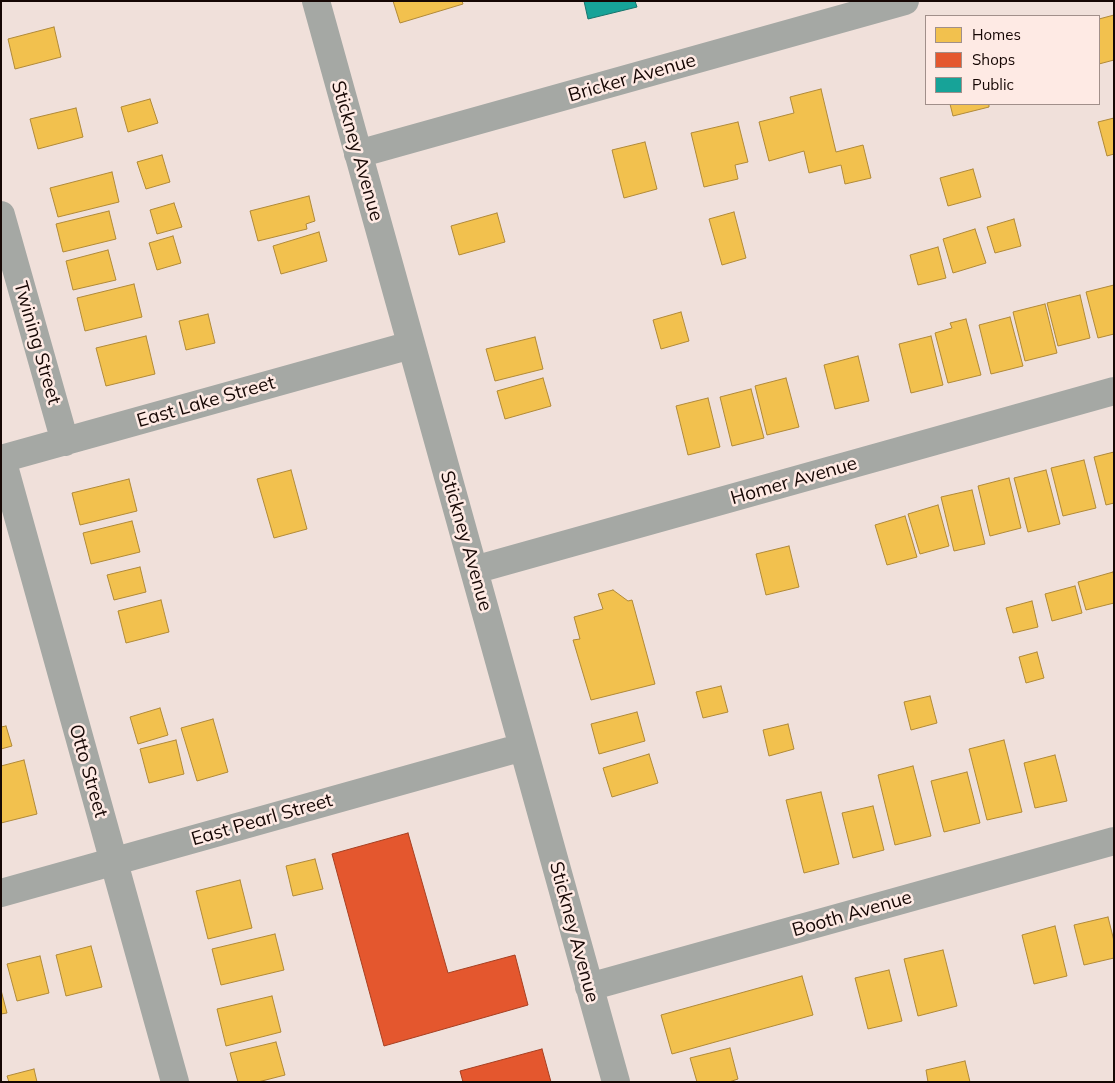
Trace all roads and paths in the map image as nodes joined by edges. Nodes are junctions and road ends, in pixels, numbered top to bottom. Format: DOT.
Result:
graph roads {
  1 [pos="316,1"];
  2 [pos="905,1"];
  3 [pos="358,154"];
  4 [pos="1,215"];
  5 [pos="411,345"];
  6 [pos="1114,391"];
  7 [pos="65,442"];
  8 [pos="2,459"];
  9 [pos="474,570"];
  10 [pos="523,747"];
  11 [pos="1114,841"];
  12 [pos="113,862"];
  13 [pos="1,893"];
  14 [pos="589,987"];
  15 [pos="174,1082"];
  16 [pos="616,1082"];
  1 -- 3 [label="street, Stickney Avenue"];
  2 -- 3 [label="street, Bricker Avenue"];
  3 -- 5 [label="street, Stickney Avenue"];
  4 -- 7 [label="street, Twining Street"];
  5 -- 7 [label="street, East Lake Street"];
  5 -- 9 [label="street, Stickney Avenue"];
  6 -- 9 [label="street, Homer Avenue"];
  7 -- 8 [label="street, East Lake Street"];
  8 -- 12 [label="street, Otto Street"];
  9 -- 10 [label="street, Stickney Avenue"];
  10 -- 12 [label="street, East Pearl Street"];
  10 -- 14 [label="street, Stickney Avenue"];
  11 -- 14 [label="street, Booth Avenue"];
  12 -- 13 [label="street, East Pearl Street"];
  12 -- 15 [label="street, Otto Street"];
  14 -- 16 [label="street, Stickney Avenue"];
}
